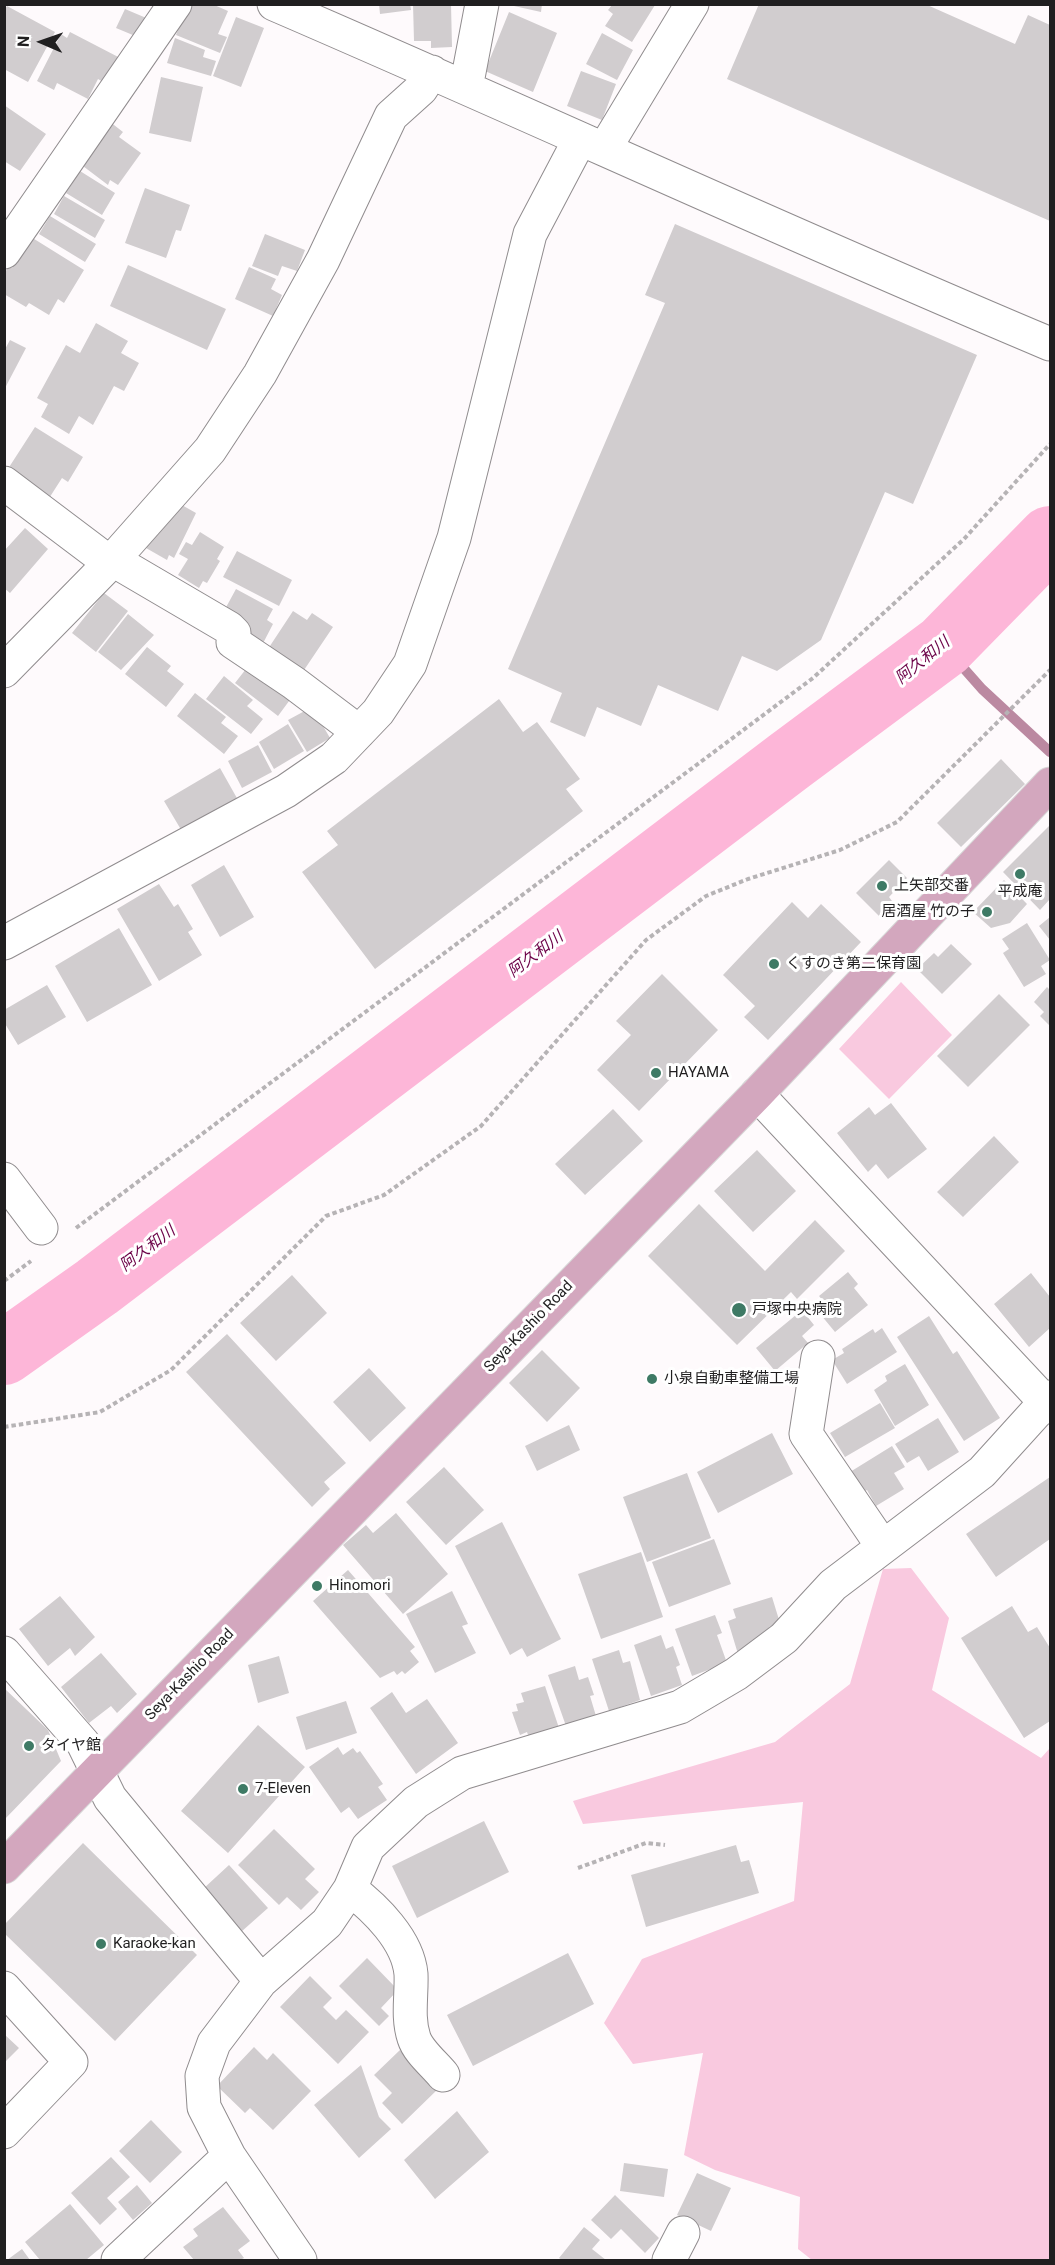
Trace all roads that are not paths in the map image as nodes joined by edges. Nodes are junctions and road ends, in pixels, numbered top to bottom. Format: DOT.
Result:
graph roads {
  1 [pos="175,4"];
  2 [pos="274,4"];
  3 [pos="482,4"];
  4 [pos="692,4"];
  5 [pos="432,72"];
  6 [pos="466,88"];
  7 [pos="592,144"];
  8 [pos="4,252"];
  9 [pos="1050,344"];
  10 [pos="4,483"];
  11 [pos="111,561"];
  12 [pos="4,671"];
  13 [pos="359,732"];
  14 [pos="1050,784"];
  15 [pos="4,943"];
  16 [pos="757,1094"];
  17 [pos="4,1179"];
  18 [pos="56,1230"];
  19 [pos="818,1358"];
  20 [pos="1049,1402"];
  21 [pos="883,1547"];
  22 [pos="4,1653"];
  23 [pos="96,1771"];
  24 [pos="4,1867"];
  25 [pos="350,1888"];
  26 [pos="261,1981"];
  27 [pos="4,1988"];
  28 [pos="443,2074"];
  29 [pos="4,2132"];
  30 [pos="229,2156"];
  31 [pos="118,2260"];
  32 [pos="300,2260"];
  1 -- 8 [label="street"];
  2 -- 5 [label="street"];
  3 -- 6 [label="street"];
  4 -- 7 [label="street"];
  5 -- 6 [label="street"];
  5 -- 11 [label="street"];
  6 -- 7 [label="street"];
  7 -- 9 [label="street"];
  7 -- 13 [label="street"];
  10 -- 11 [label="street"];
  11 -- 12 [label="street"];
  11 -- 13 [label="street"];
  13 -- 15 [label="street"];
  14 -- 16 [label="main road, Seya-Kashio Road"];
  16 -- 20 [label="street"];
  16 -- 23 [label="main road, Seya-Kashio Road"];
  17 -- 18 [label="street"];
  19 -- 21 [label="street"];
  20 -- 21 [label="street"];
  21 -- 25 [label="street"];
  22 -- 23 [label="street"];
  23 -- 24 [label="main road, Seya-Kashio Road"];
  23 -- 26 [label="street"];
  25 -- 26 [label="street"];
  25 -- 28 [label="street"];
  26 -- 30 [label="street"];
  27 -- 29 [label="street"];
  30 -- 31 [label="street"];
  30 -- 32 [label="street"];
}
